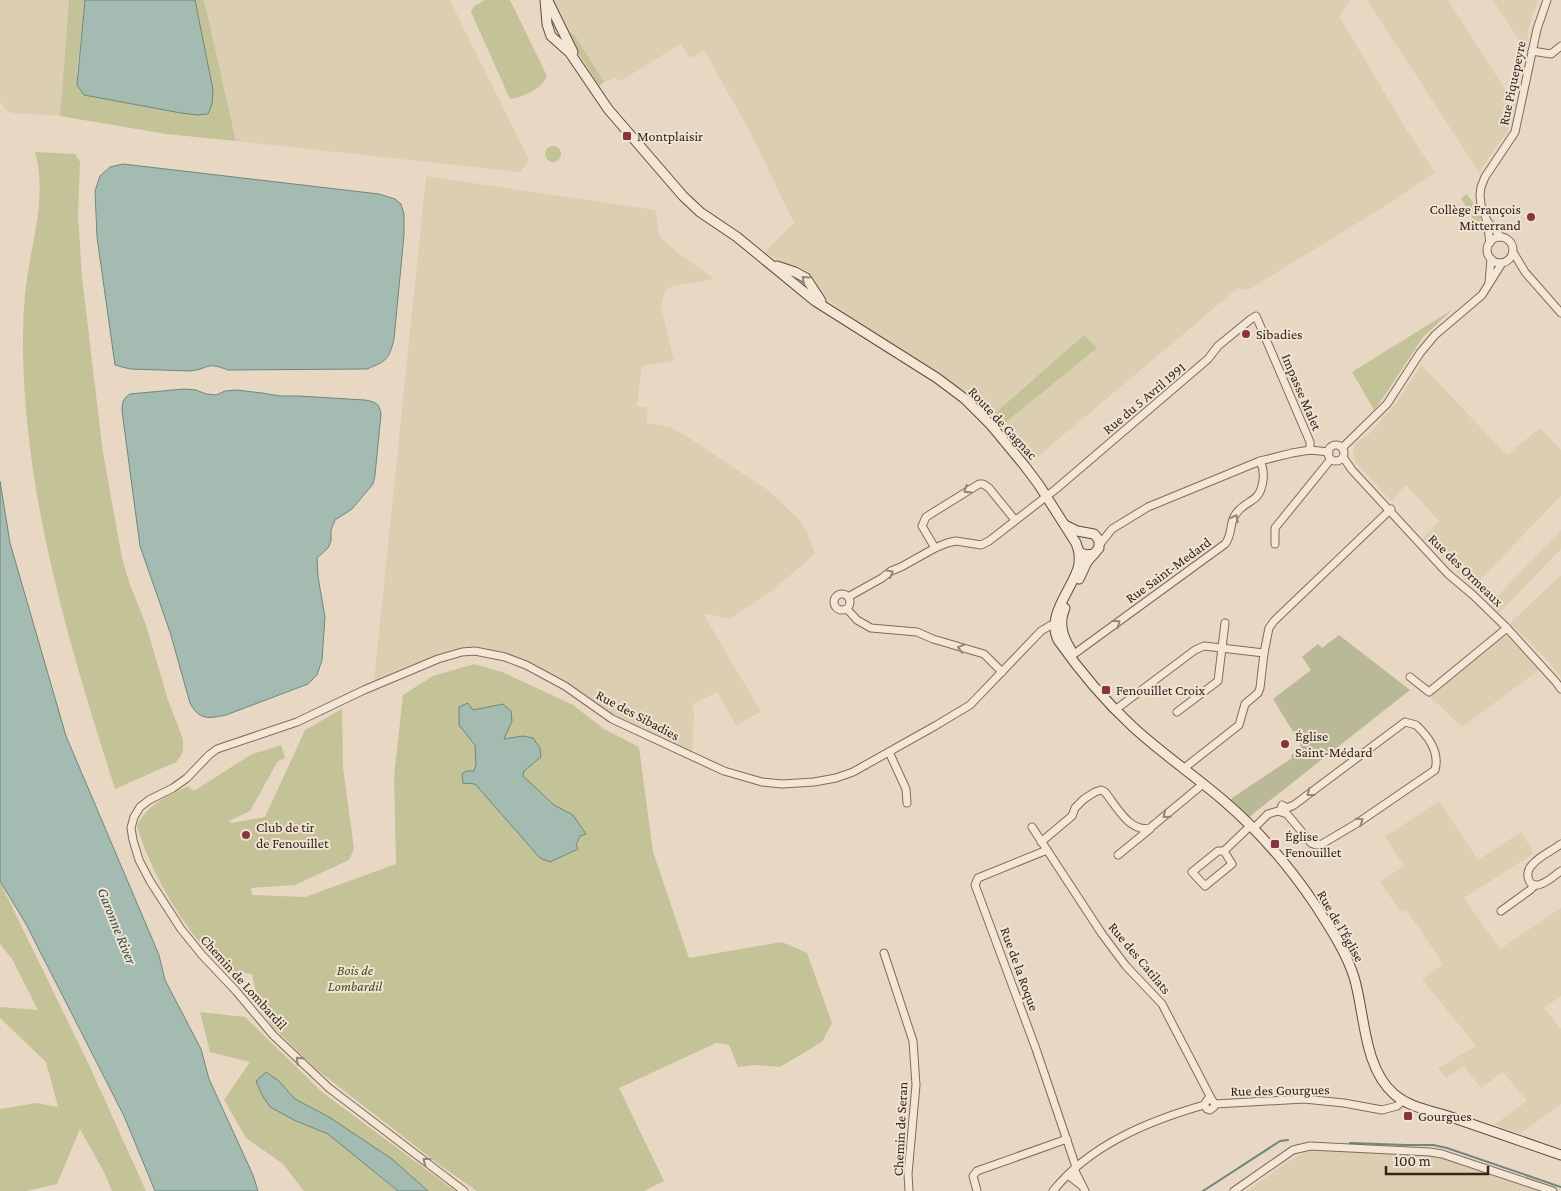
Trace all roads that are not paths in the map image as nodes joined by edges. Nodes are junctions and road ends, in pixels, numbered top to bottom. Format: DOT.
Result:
graph roads {
  1 [pos="546,0"];
  2 [pos="1547,0"];
  3 [pos="1561,46"];
  4 [pos="1532,50"];
  5 [pos="1487,221"];
  6 [pos="1501,238"];
  7 [pos="1490,243"];
  8 [pos="1513,252"];
  9 [pos="1491,259"];
  10 [pos="1505,262"];
  11 [pos="1525,272"];
  12 [pos="1489,286"];
  13 [pos="1561,313"];
  14 [pos="1256,316"];
  15 [pos="1342,448"];
  16 [pos="1310,450"];
  17 [pos="1332,457"];
  18 [pos="1343,457"];
  19 [pos="1260,461"];
  20 [pos="1352,470"];
  21 [pos="1046,497"];
  22 [pos="1391,509"];
  23 [pos="1015,520"];
  24 [pos="1064,525"];
  25 [pos="1112,529"];
  26 [pos="1087,532"];
  27 [pos="1100,544"];
  28 [pos="1275,544"];
  29 [pos="935,548"];
  30 [pos="1078,548"];
  31 [pos="1094,554"];
  32 [pos="848,597"];
  33 [pos="847,609"];
  34 [pos="1225,623"];
  35 [pos="1057,628"];
  36 [pos="1507,628"];
  37 [pos="1222,648"];
  38 [pos="1264,653"];
  39 [pos="1074,654"];
  40 [pos="1002,672"];
  41 [pos="1410,677"];
  42 [pos="1561,689"];
  43 [pos="1115,710"];
  44 [pos="1177,712"];
  45 [pos="889,752"];
  46 [pos="209,755"];
  47 [pos="1183,769"];
  48 [pos="1203,784"];
  49 [pos="907,803"];
  50 [pos="1280,811"];
  51 [pos="1032,827"];
  52 [pos="1253,827"];
  53 [pos="1150,828"];
  54 [pos="1041,842"];
  55 [pos="1561,844"];
  56 [pos="1047,850"];
  57 [pos="1224,851"];
  58 [pos="1118,855"];
  59 [pos="1561,871"];
  60 [pos="1535,885"];
  61 [pos="1501,911"];
  62 [pos="884,954"];
  63 [pos="1402,1101"];
  64 [pos="1209,1102"];
  65 [pos="1067,1139"];
  66 [pos="1561,1155"];
  67 [pos="1082,1161"];
  68 [pos="1075,1168"];
  69 [pos="1068,1174"];
  70 [pos="1084,1188"];
  71 [pos="464,1191"];
  72 [pos="910,1191"];
  73 [pos="977,1191"];
  74 [pos="1053,1191"];
  75 [pos="1234,1191"];
  76 [pos="1553,1191"];
  1 -- 21 [label="main road, Route de Gagnac"];
  2 -- 4 [label="street, Rue Piquepeyre"];
  3 -- 4 [label="street"];
  4 -- 5 [label="street, Rue Piquepeyre"];
  5 -- 6 [label="street, Rue Piquepeyre"];
  5 -- 7 [label="street, Rue Piquepeyre"];
  6 -- 7 [label="street"];
  6 -- 8 [label="street, Rue Piquepeyre"];
  7 -- 9 [label="street, Rue Piquepeyre"];
  8 -- 10 [label="street"];
  8 -- 11 [label="street, Rue Piquepeyre"];
  9 -- 10 [label="street"];
  9 -- 12 [label="street, Rue Piquepeyre"];
  10 -- 11 [label="street"];
  10 -- 12 [label="street"];
  11 -- 13 [label="street"];
  12 -- 15 [label="street"];
  14 -- 16 [label="street, Impasse Malet"];
  14 -- 21 [label="street, Rue du 5 Avril 1991"];
  15 -- 17 [label="street, Rue des Ormeaux"];
  15 -- 18 [label="street, Rue des Ormeaux"];
  16 -- 17 [label="street, Rue des Ormeaux"];
  16 -- 19 [label="street, Rue des Ormeaux"];
  17 -- 18 [label="street"];
  17 -- 20 [label="street, Rue des Ormeaux"];
  17 -- 28 [label="street"];
  18 -- 20 [label="street, Rue des Ormeaux"];
  19 -- 25 [label="street, Rue des Ormeaux"];
  39 -- 19 [label="street, Rue Saint-Medard, one-way"];
  20 -- 22 [label="street, Rue des Ormeaux"];
  21 -- 23 [label="street, Rue du 5 Avril 1991"];
  21 -- 24 [label="main road, Route de Gagnac"];
  22 -- 36 [label="street, Rue des Ormeaux"];
  22 -- 38 [label="street"];
  23 -- 29 [label="street, Rue du 5 Avril 1991"];
  23 -- 29 [label="street, one-way"];
  24 -- 26 [label="main road"];
  24 -- 30 [label="main road, Route de Gagnac"];
  25 -- 26 [label="street, Rue des Ormeaux"];
  25 -- 27 [label="street, Rue des Ormeaux"];
  26 -- 27 [label="main road"];
  26 -- 30 [label="main road"];
  27 -- 31 [label="main road"];
  32 -- 29 [label="street, Rue du 5 Avril 1991, one-way"];
  30 -- 31 [label="main road"];
  30 -- 35 [label="main road"];
  31 -- 35 [label="main road"];
  32 -- 33 [label="street"];
  32 -- 33 [label="street"];
  40 -- 33 [label="street, one-way"];
  34 -- 37 [label="street"];
  35 -- 39 [label="main road, Rue de l'Église"];
  35 -- 40 [label="street, Rue des Sibadies"];
  36 -- 41 [label="street"];
  36 -- 42 [label="street, Rue des Ormeaux"];
  37 -- 38 [label="street"];
  37 -- 43 [label="street"];
  37 -- 44 [label="street"];
  38 -- 47 [label="street"];
  39 -- 43 [label="main road, Rue de l'Église"];
  40 -- 45 [label="street, Rue des Sibadies"];
  43 -- 47 [label="main road, Rue de l'Église"];
  45 -- 46 [label="street, Rue des Sibadies"];
  45 -- 49 [label="street"];
  71 -- 46 [label="street, Chemin de Lombardil, one-way"];
  47 -- 48 [label="main road, Rue de l'Église"];
  48 -- 52 [label="main road, Rue de l'Église"];
  48 -- 53 [label="street, one-way"];
  50 -- 50 [label="street, one-way"];
  50 -- 52 [label="street"];
  51 -- 54 [label="street, Rue des Catilats"];
  52 -- 57 [label="street"];
  52 -- 63 [label="main road, Rue de l'Église"];
  53 -- 54 [label="street"];
  53 -- 58 [label="street"];
  54 -- 56 [label="street, Rue des Catilats"];
  55 -- 60 [label="street"];
  56 -- 64 [label="street, Rue des Catilats"];
  56 -- 65 [label="street, Rue de la Roque"];
  57 -- 57 [label="street"];
  59 -- 60 [label="street"];
  60 -- 61 [label="street"];
  62 -- 72 [label="street, Chemin de Seran"];
  63 -- 64 [label="street, Rue des Gourgues"];
  63 -- 66 [label="main road, Rue de l'Église"];
  64 -- 67 [label="street, Rue des Gourgues"];
  65 -- 67 [label="street, Rue de la Roque"];
  65 -- 68 [label="street, Rue de la Roque"];
  65 -- 73 [label="street"];
  67 -- 68 [label="street, Rue des Gourgues"];
  68 -- 69 [label="street, Rue des Gourgues"];
  68 -- 70 [label="street, Rue de la Roque"];
  69 -- 70 [label="street"];
  69 -- 74 [label="street, Rue des Gourgues"];
  75 -- 76 [label="street"];
}
